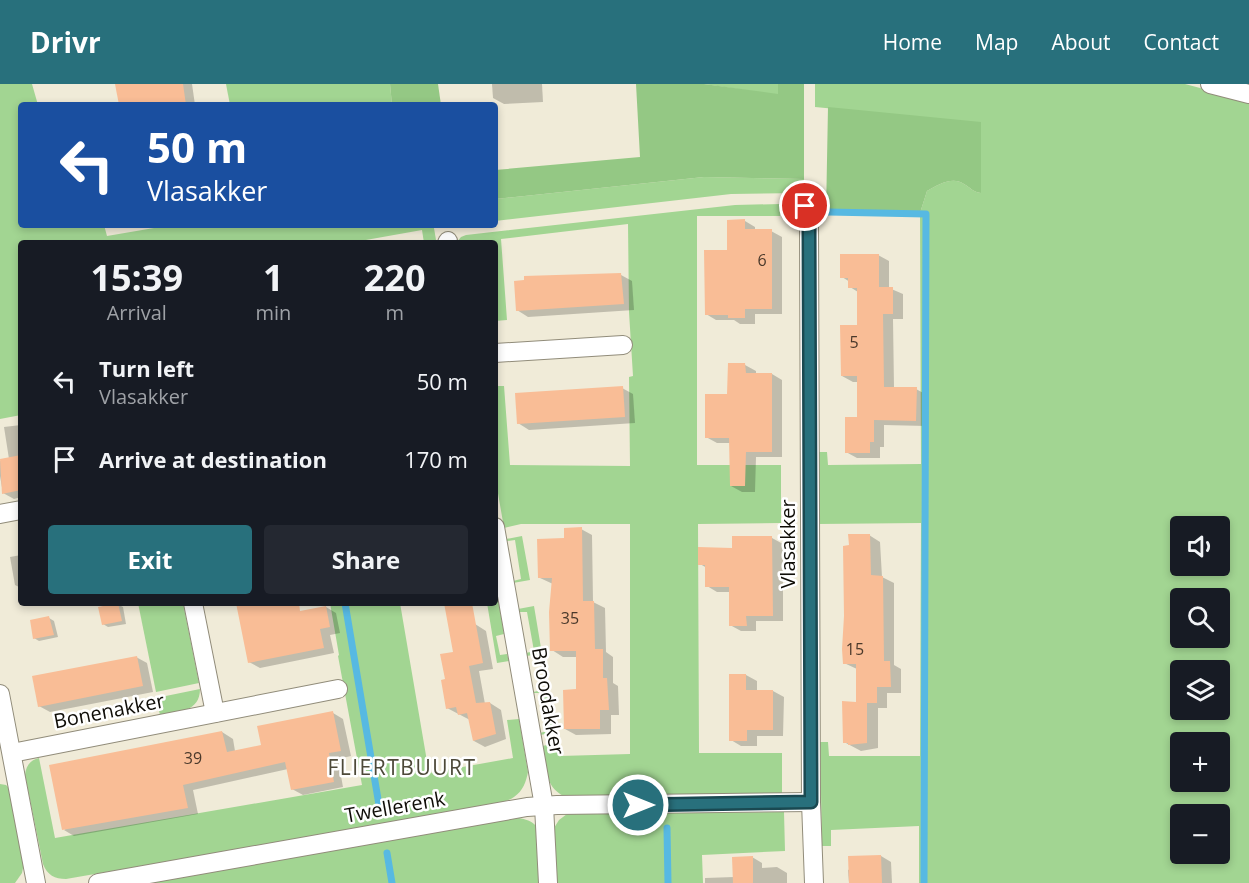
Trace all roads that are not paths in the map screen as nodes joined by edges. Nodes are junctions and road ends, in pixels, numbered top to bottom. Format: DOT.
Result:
graph roads {
  1 [pos="1210,84"];
  2 [pos="1249,94"];
  3 [pos="805,206"];
  4 [pos="623,345"];
  5 [pos="498,353"];
  6 [pos="18,511"];
  7 [pos="0,514"];
  8 [pos="498,544"];
  9 [pos="193,606"];
  10 [pos="339,689"];
  11 [pos="0,694"];
  12 [pos="215,713"];
  13 [pos="12,753"];
  14 [pos="811,802"];
  15 [pos="544,806"];
  16 [pos="36,883"];
  17 [pos="98,883"];
  18 [pos="548,883"];
  19 [pos="814,883"];
  1 -- 2 [label="street"];
  3 -- 14 [label="street, Vlasakker"];
  4 -- 5 [label="street"];
  6 -- 7 [label="street"];
  8 -- 15 [label="street, Broodakker"];
  9 -- 12 [label="street"];
  10 -- 12 [label="street, Bonenakker"];
  11 -- 13 [label="street"];
  12 -- 13 [label="street, Bonenakker"];
  13 -- 16 [label="street"];
  14 -- 15 [label="street, Twellerenk"];
  14 -- 19 [label="street, Vlasakker"];
  15 -- 17 [label="street, Twellerenk"];
  15 -- 18 [label="street, Broodakker"];
}
